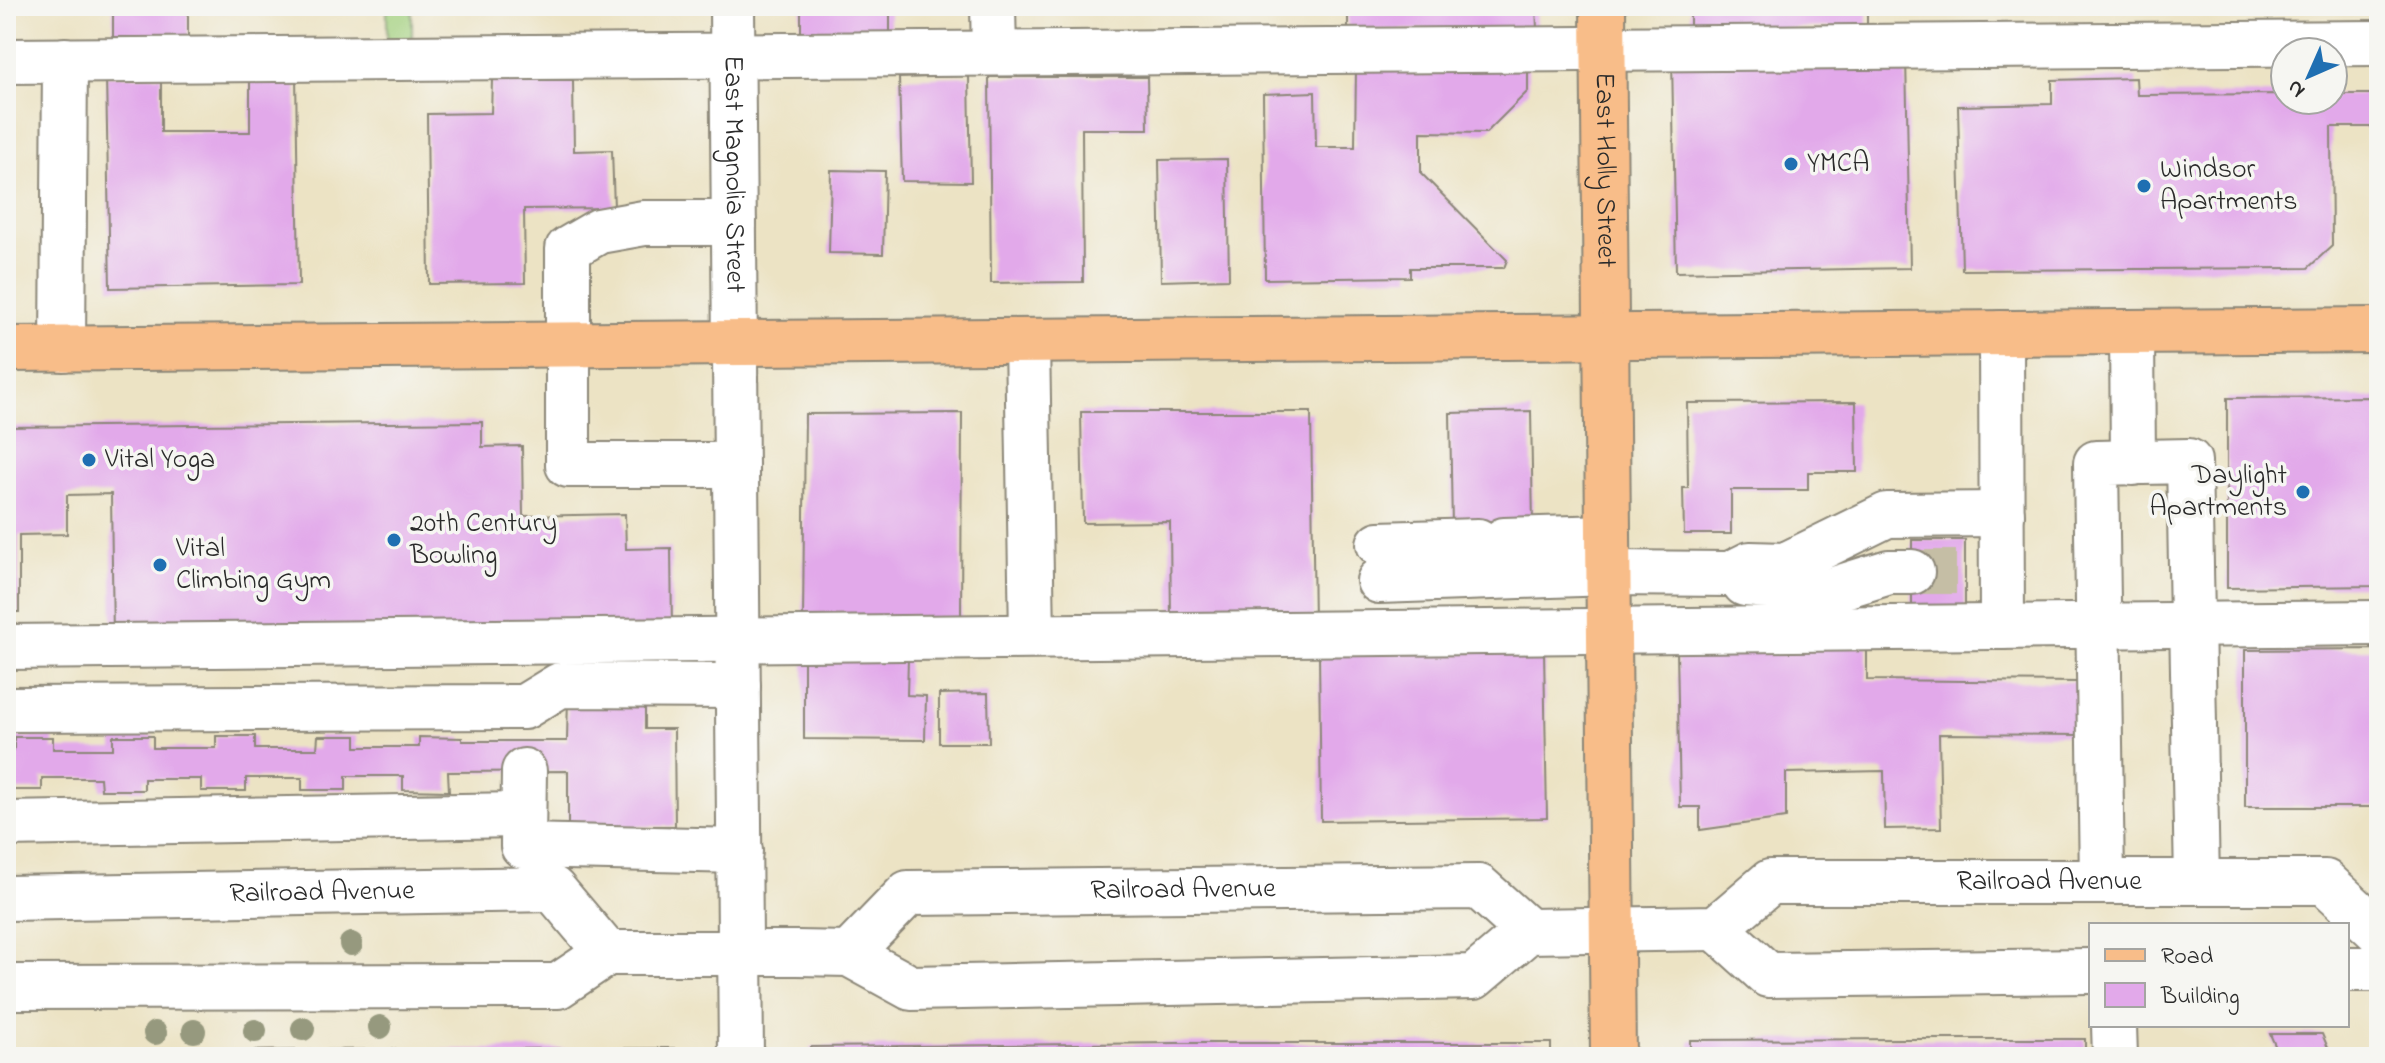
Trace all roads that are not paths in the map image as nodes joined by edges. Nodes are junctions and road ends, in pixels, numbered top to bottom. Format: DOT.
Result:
graph roads {
  1 [pos="732,6"];
  2 [pos="993,6"];
  3 [pos="1603,6"];
  4 [pos="2379,43"];
  5 [pos="1604,49"];
  6 [pos="994,53"];
  7 [pos="732,55"];
  8 [pos="65,60"];
  9 [pos="6,61"];
  10 [pos="734,223"];
  11 [pos="2379,330"];
  12 [pos="2132,332"];
  13 [pos="2001,333"];
  14 [pos="1607,336"];
  15 [pos="1027,341"];
  16 [pos="735,343"];
  17 [pos="568,344"];
  18 [pos="6,349"];
  19 [pos="63,349"];
  20 [pos="2133,463"];
  21 [pos="736,465"];
  22 [pos="2002,514"];
  23 [pos="1608,555"];
  24 [pos="1912,572"];
  25 [pos="1730,574"];
  26 [pos="2379,623"];
  27 [pos="2192,625"];
  28 [pos="2098,626"];
  29 [pos="2002,627"];
  30 [pos="1609,631"];
  31 [pos="1032,636"];
  32 [pos="738,640"];
  33 [pos="6,647"];
  34 [pos="738,686"];
  35 [pos="6,709"];
  36 [pos="524,740"];
  37 [pos="6,824"];
  38 [pos="523,830"];
  39 [pos="740,851"];
  40 [pos="2102,882"];
  41 [pos="2197,882"];
  42 [pos="523,889"];
  43 [pos="6,898"];
  44 [pos="1716,928"];
  45 [pos="1612,930"];
  46 [pos="1528,931"];
  47 [pos="2379,932"];
  48 [pos="607,953"];
  49 [pos="741,953"];
  50 [pos="849,954"];
  51 [pos="2349,969"];
  52 [pos="2379,969"];
  53 [pos="2089,971"];
  54 [pos="6,987"];
  55 [pos="2114,1027"];
  56 [pos="741,1057"];
  57 [pos="1613,1057"];
  58 [pos="2115,1057"];
  1 -- 7 [label="street, East Magnolia Street"];
  2 -- 6 [label="street"];
  3 -- 5 [label="main road, East Holly Street"];
  4 -- 5 [label="street"];
  5 -- 6 [label="street"];
  5 -- 14 [label="main road, East Holly Street"];
  6 -- 7 [label="street"];
  7 -- 8 [label="street"];
  7 -- 10 [label="street, East Magnolia Street"];
  8 -- 9 [label="street"];
  8 -- 19 [label="street"];
  10 -- 16 [label="street, East Magnolia Street"];
  10 -- 17 [label="street"];
  11 -- 12 [label="main road"];
  12 -- 13 [label="main road"];
  12 -- 20 [label="street"];
  13 -- 14 [label="main road"];
  13 -- 22 [label="street"];
  14 -- 15 [label="main road"];
  14 -- 23 [label="main road, East Holly Street"];
  15 -- 16 [label="main road"];
  15 -- 31 [label="street"];
  16 -- 17 [label="main road"];
  16 -- 21 [label="street, East Magnolia Street"];
  17 -- 19 [label="main road"];
  17 -- 21 [label="street"];
  18 -- 19 [label="main road"];
  20 -- 27 [label="street"];
  20 -- 28 [label="street"];
  21 -- 32 [label="street, East Magnolia Street"];
  22 -- 25 [label="street"];
  22 -- 29 [label="street"];
  23 -- 23 [label="street"];
  23 -- 25 [label="street"];
  23 -- 30 [label="main road, East Holly Street"];
  24 -- 25 [label="street"];
  26 -- 27 [label="street"];
  27 -- 28 [label="street"];
  27 -- 41 [label="street"];
  28 -- 29 [label="street"];
  28 -- 40 [label="street"];
  29 -- 30 [label="street"];
  30 -- 31 [label="street"];
  30 -- 45 [label="main road, East Holly Street"];
  31 -- 32 [label="street"];
  32 -- 33 [label="street"];
  32 -- 34 [label="street, East Magnolia Street"];
  34 -- 36 [label="street"];
  34 -- 39 [label="street, East Magnolia Street"];
  35 -- 36 [label="street"];
  36 -- 38 [label="street"];
  37 -- 38 [label="street"];
  38 -- 39 [label="street"];
  38 -- 42 [label="street"];
  39 -- 49 [label="street, East Magnolia Street"];
  40 -- 41 [label="street, Railroad Avenue"];
  40 -- 44 [label="street, Railroad Avenue"];
  41 -- 47 [label="street, Railroad Avenue"];
  42 -- 43 [label="street, Railroad Avenue"];
  42 -- 48 [label="street, Railroad Avenue"];
  44 -- 45 [label="street"];
  44 -- 53 [label="street"];
  45 -- 46 [label="street"];
  45 -- 57 [label="main road, East Holly Street"];
  46 -- 50 [label="street"];
  46 -- 50 [label="street, Railroad Avenue"];
  48 -- 49 [label="street"];
  48 -- 54 [label="street"];
  49 -- 50 [label="street"];
  49 -- 56 [label="street, East Magnolia Street"];
  51 -- 52 [label="street"];
  55 -- 58 [label="street"];
}
